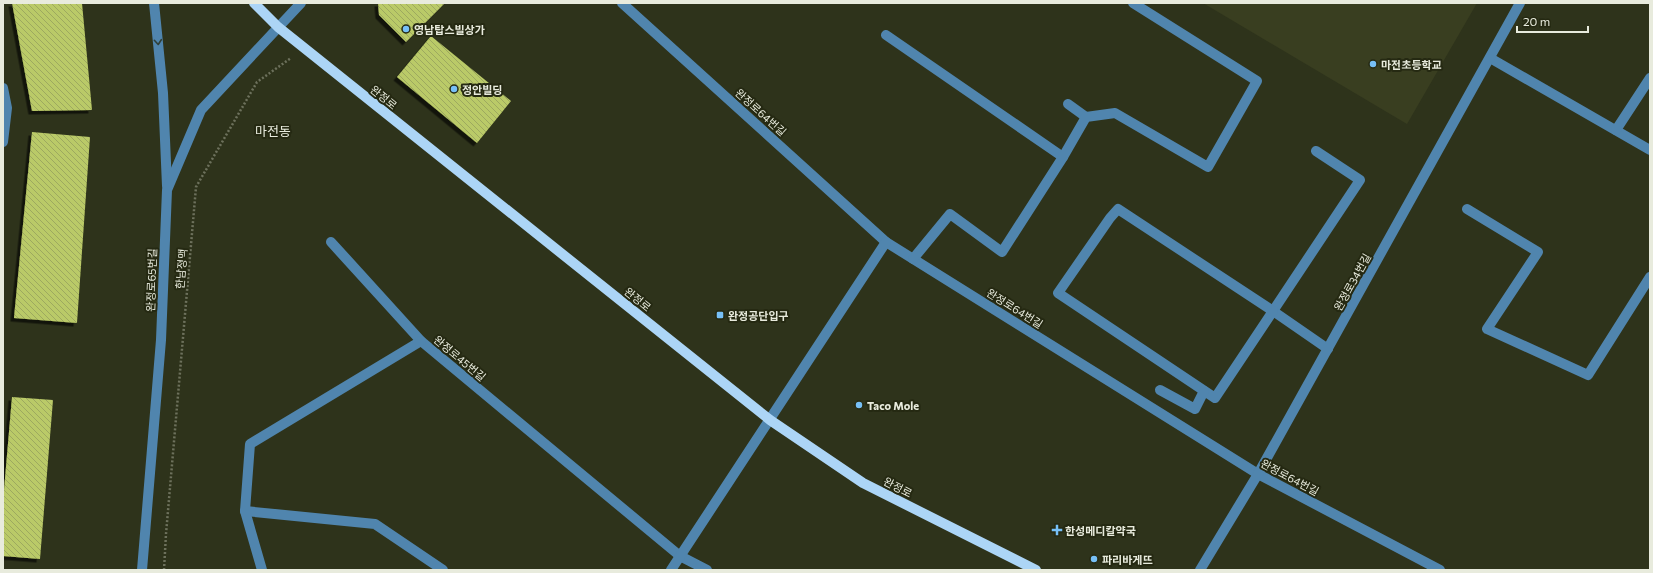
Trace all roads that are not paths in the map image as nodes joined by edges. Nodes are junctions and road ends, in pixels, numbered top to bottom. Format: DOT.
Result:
graph roads {
  1 [pos="154,3"];
  2 [pos="254,3"];
  3 [pos="301,3"];
  4 [pos="622,3"];
  5 [pos="1133,3"];
  6 [pos="1520,3"];
  7 [pos="278,27"];
  8 [pos="886,35"];
  9 [pos="1490,58"];
  10 [pos="1650,78"];
  11 [pos="3,88"];
  12 [pos="1068,104"];
  13 [pos="1086,117"];
  14 [pos="1616,130"];
  15 [pos="3,142"];
  16 [pos="1316,150"];
  17 [pos="1650,150"];
  18 [pos="1063,157"];
  19 [pos="167,190"];
  20 [pos="1467,209"];
  21 [pos="332,242"];
  22 [pos="886,242"];
  23 [pos="913,259"];
  24 [pos="1650,277"];
  25 [pos="1273,311"];
  26 [pos="421,341"];
  27 [pos="1328,349"];
  28 [pos="1160,390"];
  29 [pos="1204,391"];
  30 [pos="770,420"];
  31 [pos="1258,474"];
  32 [pos="245,511"];
  33 [pos="680,556"];
  34 [pos="142,570"];
  35 [pos="262,570"];
  36 [pos="443,570"];
  37 [pos="671,570"];
  38 [pos="707,570"];
  39 [pos="1036,570"];
  40 [pos="1200,570"];
  41 [pos="1440,570"];
  1 -- 19 [label="street, one-way"];
  2 -- 7 [label="main road, 완정로"];
  3 -- 7 [label="street"];
  4 -- 22 [label="street, 완정로64번길"];
  5 -- 13 [label="street"];
  6 -- 9 [label="street, 완정로34번길"];
  7 -- 19 [label="street, 완정로65번길"];
  7 -- 30 [label="main road, 완정로"];
  8 -- 18 [label="street"];
  9 -- 14 [label="street"];
  9 -- 27 [label="street, 완정로34번길"];
  10 -- 14 [label="street"];
  11 -- 15 [label="street"];
  12 -- 13 [label="street"];
  13 -- 18 [label="street"];
  14 -- 17 [label="street"];
  16 -- 25 [label="street"];
  18 -- 23 [label="street"];
  19 -- 34 [label="street, 완정로65번길"];
  20 -- 24 [label="street"];
  21 -- 26 [label="street"];
  22 -- 23 [label="street, 완정로64번길"];
  22 -- 30 [label="street"];
  23 -- 31 [label="street, 완정로64번길"];
  25 -- 27 [label="street"];
  25 -- 29 [label="street"];
  25 -- 29 [label="street"];
  26 -- 32 [label="street, 완정로45번길"];
  26 -- 33 [label="street, 완정로45번길"];
  27 -- 31 [label="street, 완정로34번길"];
  28 -- 29 [label="street"];
  30 -- 33 [label="street"];
  30 -- 39 [label="main road, 완정로"];
  31 -- 40 [label="street, 완정로34번길"];
  31 -- 41 [label="street, 완정로64번길"];
  32 -- 35 [label="street, 완정로45번길"];
  32 -- 36 [label="street"];
  33 -- 37 [label="street"];
  33 -- 38 [label="street, 완정로45번길"];
}
